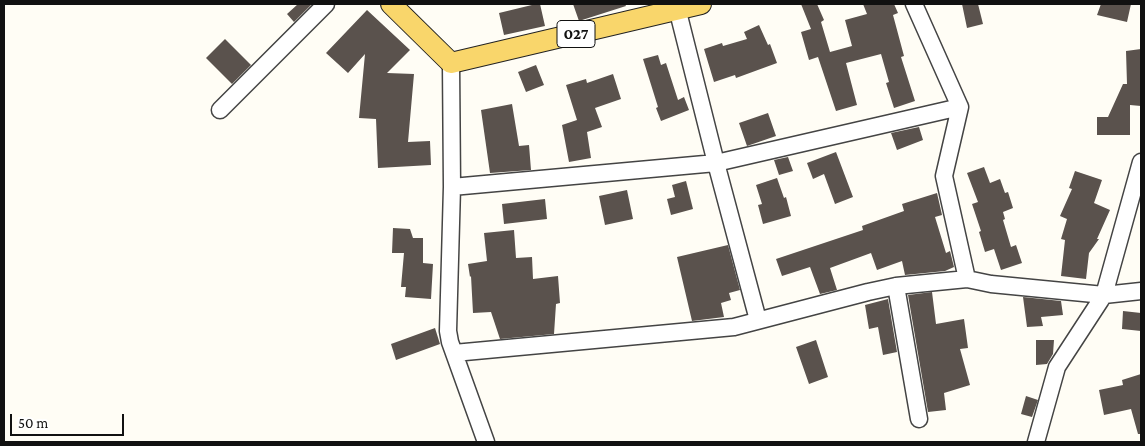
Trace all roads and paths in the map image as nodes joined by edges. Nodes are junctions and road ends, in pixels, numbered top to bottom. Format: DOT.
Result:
graph roads {
  1 [pos="326,4"];
  2 [pos="391,4"];
  3 [pos="701,4"];
  4 [pos="914,4"];
  5 [pos="677,7"];
  6 [pos="451,63"];
  7 [pos="960,107"];
  8 [pos="220,110"];
  9 [pos="1141,162"];
  10 [pos="716,163"];
  11 [pos="452,187"];
  12 [pos="967,279"];
  13 [pos="896,286"];
  14 [pos="1141,291"];
  15 [pos="1104,295"];
  16 [pos="758,320"];
  17 [pos="454,353"];
  18 [pos="919,419"];
  19 [pos="486,442"];
  20 [pos="1036,442"];
  1 -- 8 [label="street"];
  2 -- 6 [label="main road"];
  3 -- 5 [label="main road, 027"];
  4 -- 7 [label="street"];
  5 -- 6 [label="main road, 027"];
  5 -- 10 [label="street"];
  6 -- 11 [label="street"];
  7 -- 10 [label="street"];
  7 -- 12 [label="street"];
  9 -- 15 [label="street"];
  10 -- 11 [label="street"];
  10 -- 16 [label="street"];
  11 -- 17 [label="street"];
  12 -- 13 [label="street"];
  12 -- 15 [label="street"];
  13 -- 16 [label="street"];
  13 -- 18 [label="street"];
  14 -- 15 [label="street"];
  15 -- 20 [label="street"];
  16 -- 17 [label="street"];
  17 -- 19 [label="street"];
}
